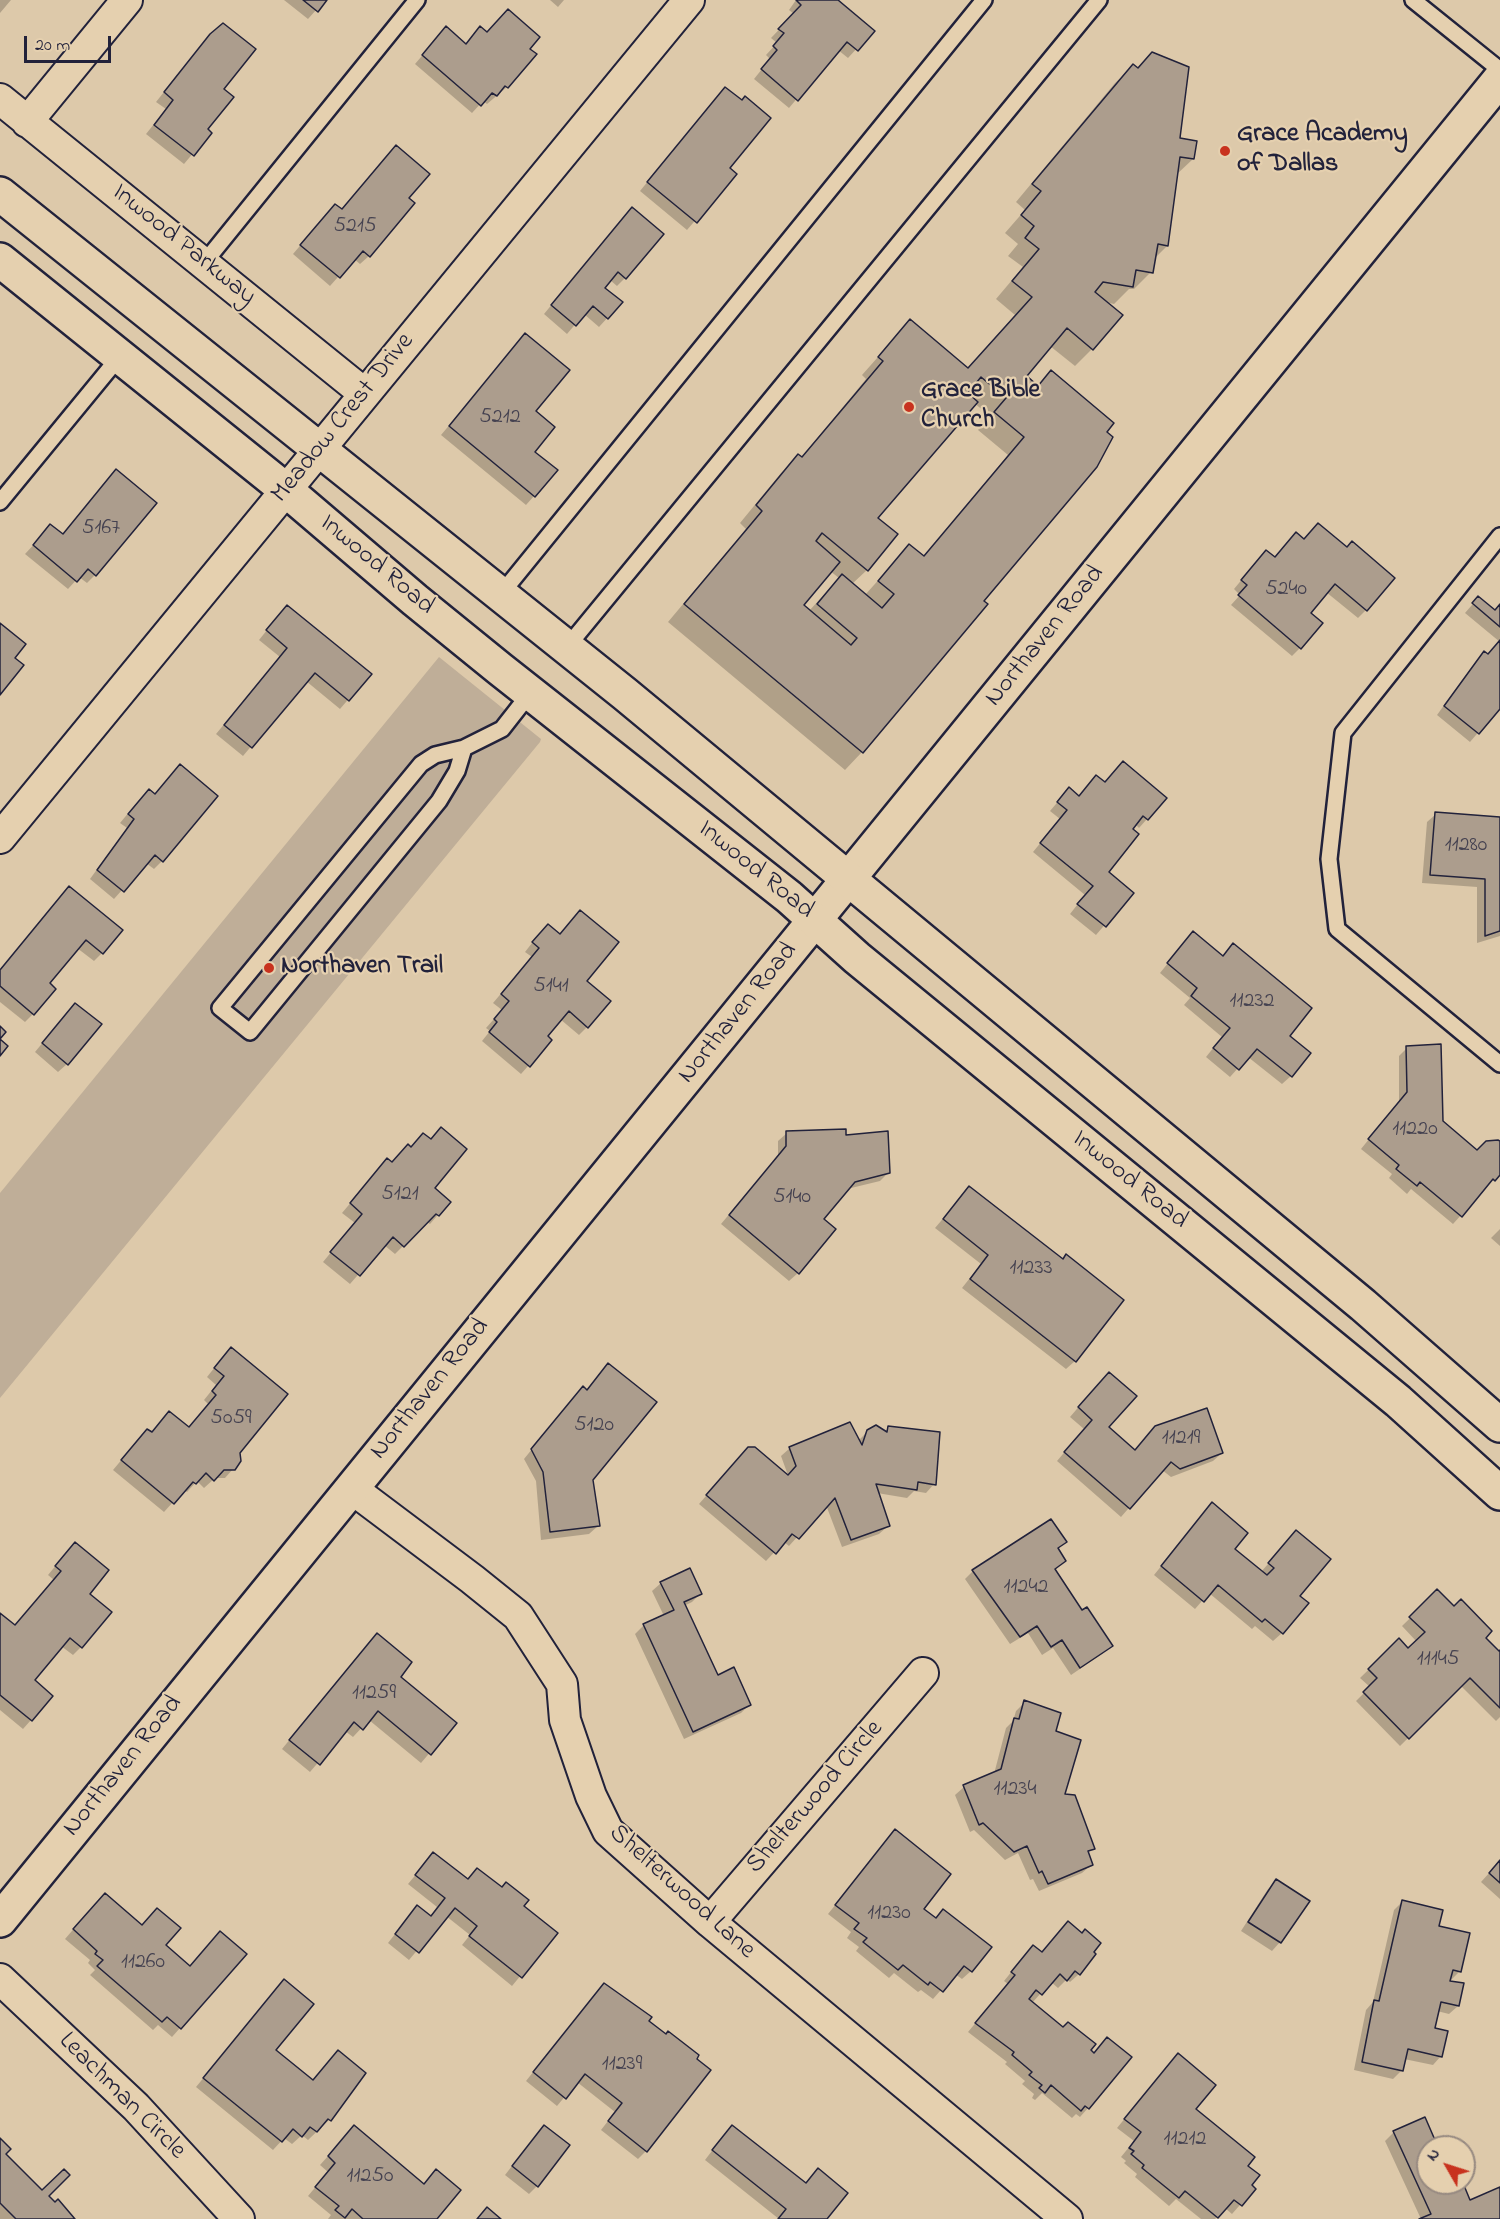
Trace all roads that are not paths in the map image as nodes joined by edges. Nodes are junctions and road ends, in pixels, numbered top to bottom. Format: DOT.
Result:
graph roads {
  1 [pos="128,0"];
  2 [pos="417,0"];
  3 [pos="689,0"];
  4 [pos="984,0"];
  5 [pos="1099,0"];
  6 [pos="1413,0"];
  7 [pos="1500,70"];
  8 [pos="1500,79"];
  9 [pos="0,99"];
  10 [pos="27,122"];
  11 [pos="0,194"];
  12 [pos="0,260"];
  13 [pos="204,263"];
  14 [pos="120,356"];
  15 [pos="365,394"];
  16 [pos="319,451"];
  17 [pos="286,490"];
  18 [pos="0,502"];
  19 [pos="1500,536"];
  20 [pos="501,594"];
  21 [pos="567,646"];
  22 [pos="531,692"];
  23 [pos="464,748"];
  24 [pos="0,838"];
  25 [pos="849,880"];
  26 [pos="816,920"];
  27 [pos="1500,1064"];
  28 [pos="1500,1425"];
  29 [pos="351,1488"];
  30 [pos="1500,1493"];
  31 [pos="923,1673"];
  32 [pos="0,1920"];
  33 [pos="710,1922"];
  34 [pos="0,1979"];
  35 [pos="239,2219"];
  36 [pos="1067,2219"];
  1 -- 10 [label="street"];
  2 -- 13 [label="lane"];
  3 -- 15 [label="street, Meadow Crest Drive"];
  4 -- 20 [label="lane"];
  5 -- 21 [label="lane"];
  6 -- 7 [label="lane"];
  8 -- 25 [label="main road, Northaven Road"];
  9 -- 10 [label="street, Inwood Parkway"];
  10 -- 13 [label="street, Inwood Parkway"];
  11 -- 16 [label="main road, Inwood Road"];
  12 -- 14 [label="main road, Inwood Road"];
  13 -- 15 [label="street, Inwood Parkway"];
  14 -- 17 [label="main road, Inwood Road"];
  14 -- 18 [label="lane"];
  15 -- 16 [label="street, Meadow Crest Drive"];
  16 -- 17 [label="street, Meadow Crest Drive"];
  16 -- 20 [label="main road, Inwood Road"];
  17 -- 22 [label="main road, Inwood Road"];
  17 -- 24 [label="street, Meadow Crest Drive"];
  19 -- 27 [label="lane"];
  20 -- 21 [label="main road, Inwood Road"];
  21 -- 25 [label="main road, Inwood Road"];
  22 -- 23 [label="lane"];
  22 -- 26 [label="main road, Inwood Road"];
  23 -- 23 [label="lane"];
  25 -- 26 [label="main road, Northaven Road"];
  25 -- 28 [label="main road, Inwood Road"];
  26 -- 29 [label="main road, Northaven Road"];
  26 -- 30 [label="main road, Inwood Road"];
  29 -- 32 [label="main road, Northaven Road"];
  29 -- 33 [label="street, Shelterwood Lane"];
  31 -- 33 [label="street, Shelterwood Circle"];
  33 -- 36 [label="street, Shelterwood Lane"];
  34 -- 35 [label="street, Leachman Circle"];
}
